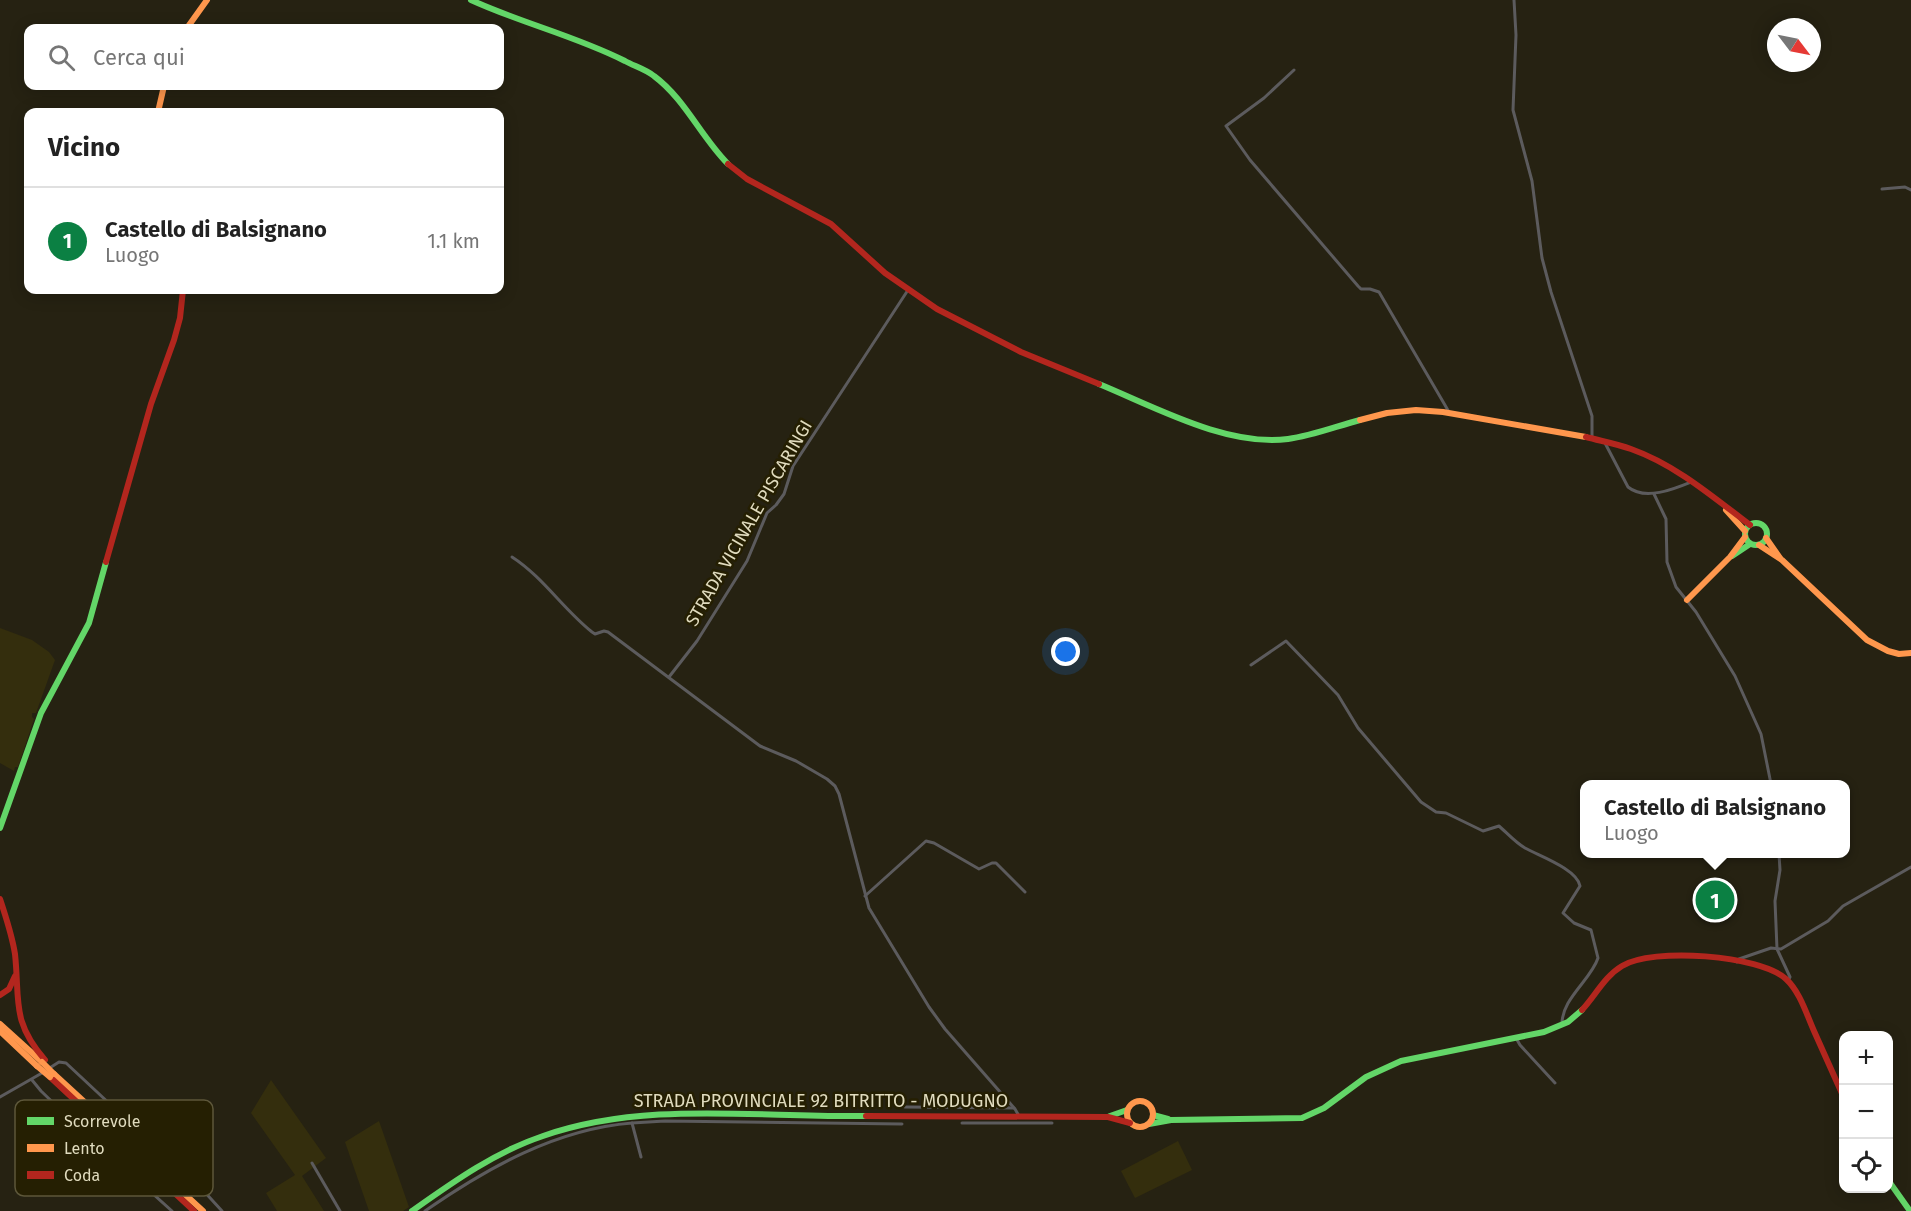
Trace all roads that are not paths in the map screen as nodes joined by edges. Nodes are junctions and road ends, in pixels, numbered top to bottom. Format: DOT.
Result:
graph roads {
  1 [pos="207,0"];
  2 [pos="471,0"];
  3 [pos="1514,0"];
  4 [pos="190,24"];
  5 [pos="1294,70"];
  6 [pos="163,90"];
  7 [pos="159,108"];
  8 [pos="1882,189"];
  9 [pos="1911,190"];
  10 [pos="908,290"];
  11 [pos="182,294"];
  12 [pos="1449,413"];
  13 [pos="1592,438"];
  14 [pos="1605,441"];
  15 [pos="1693,482"];
  16 [pos="1654,494"];
  17 [pos="1720,503"];
  18 [pos="1750,525"];
  19 [pos="1745,534"];
  20 [pos="1766,538"];
  21 [pos="1750,544"];
  22 [pos="1759,545"];
  23 [pos="512,557"];
  24 [pos="1730,557"];
  25 [pos="1782,560"];
  26 [pos="1686,600"];
  27 [pos="1911,653"];
  28 [pos="1251,665"];
  29 [pos="669,677"];
  30 [pos="1770,780"];
  31 [pos="0,828"];
  32 [pos="1779,858"];
  33 [pos="1911,867"];
  34 [pos="1025,892"];
  35 [pos="865,896"];
  36 [pos="0,899"];
  37 [pos="1777,948"];
  38 [pos="1737,962"];
  39 [pos="16,967"];
  40 [pos="1788,981"];
  41 [pos="0,995"];
  42 [pos="0,1023"];
  43 [pos="1562,1025"];
  44 [pos="0,1031"];
  45 [pos="1516,1038"];
  46 [pos="41,1063"];
  47 [pos="54,1074"];
  48 [pos="32,1080"];
  49 [pos="1555,1083"];
  50 [pos="1839,1086"];
  51 [pos="0,1097"];
  52 [pos="50,1100"];
  53 [pos="81,1100"];
  54 [pos="83,1100"];
  55 [pos="106,1100"];
  56 [pos="905,1107"];
  57 [pos="1015,1108"];
  58 [pos="1127,1110"];
  59 [pos="1153,1115"];
  60 [pos="1019,1116"];
  61 [pos="1108,1117"];
  62 [pos="998,1119"];
  63 [pos="825,1120"];
  64 [pos="1171,1120"];
  65 [pos="632,1123"];
  66 [pos="1052,1123"];
  67 [pos="1130,1123"];
  68 [pos="902,1124"];
  69 [pos="962,1124"];
  70 [pos="1149,1124"];
  71 [pos="642,1157"];
  72 [pos="312,1163"];
  73 [pos="1893,1187"];
  74 [pos="155,1196"];
  75 [pos="179,1196"];
  76 [pos="187,1196"];
  77 [pos="208,1196"];
  78 [pos="172,1211"];
  79 [pos="194,1211"];
  80 [pos="203,1211"];
  81 [pos="222,1211"];
  82 [pos="340,1211"];
  83 [pos="412,1211"];
  84 [pos="425,1211"];
  85 [pos="1910,1211"];
  1 -- 4 [label="main road"];
  2 -- 10 [label="main road"];
  3 -- 13 [label="street"];
  5 -- 12 [label="street"];
  6 -- 7 [label="main road"];
  8 -- 9 [label="street"];
  10 -- 12 [label="main road"];
  10 -- 29 [label="street, STRADA VICINALE PISCARINGI"];
  11 -- 31 [label="main road"];
  12 -- 13 [label="main road"];
  13 -- 14 [label="main road"];
  14 -- 15 [label="main road"];
  14 -- 16 [label="street"];
  15 -- 16 [label="street"];
  15 -- 17 [label="main road"];
  16 -- 26 [label="street"];
  17 -- 18 [label="main road"];
  17 -- 19 [label="main road"];
  18 -- 19 [label="main road"];
  18 -- 20 [label="main road"];
  19 -- 21 [label="main road"];
  19 -- 24 [label="main road"];
  20 -- 22 [label="main road"];
  20 -- 25 [label="main road"];
  21 -- 22 [label="main road"];
  21 -- 24 [label="main road"];
  22 -- 25 [label="main road"];
  23 -- 29 [label="street"];
  24 -- 26 [label="main road"];
  25 -- 27 [label="main road"];
  26 -- 30 [label="street"];
  28 -- 43 [label="street"];
  29 -- 35 [label="street"];
  32 -- 37 [label="street"];
  33 -- 37 [label="street"];
  34 -- 35 [label="street"];
  35 -- 57 [label="street"];
  36 -- 39 [label="main road"];
  37 -- 38 [label="street"];
  37 -- 40 [label="street"];
  38 -- 40 [label="main road"];
  38 -- 43 [label="main road"];
  39 -- 41 [label="main road"];
  39 -- 46 [label="main road"];
  40 -- 50 [label="main road"];
  42 -- 46 [label="main road"];
  43 -- 45 [label="main road"];
  44 -- 46 [label="main road"];
  45 -- 49 [label="street"];
  45 -- 64 [label="main road"];
  46 -- 47 [label="main road, bridge"];
  47 -- 53 [label="main road"];
  47 -- 54 [label="main road"];
  48 -- 51 [label="street"];
  48 -- 52 [label="street"];
  48 -- 55 [label="street"];
  56 -- 57 [label="street"];
  57 -- 60 [label="street"];
  58 -- 59 [label="main road"];
  58 -- 61 [label="main road"];
  58 -- 67 [label="main road"];
  59 -- 64 [label="main road"];
  59 -- 70 [label="main road"];
  60 -- 61 [label="main road, STRADA PROVINCIALE 92 BITRITTO - MODUGNO"];
  60 -- 62 [label="main road, STRADA PROVINCIALE 92 BITRITTO - MODUGNO"];
  61 -- 67 [label="main road"];
  62 -- 63 [label="main road, STRADA PROVINCIALE 92 BITRITTO - MODUGNO"];
  62 -- 66 [label="street"];
  62 -- 69 [label="street"];
  63 -- 65 [label="street"];
  63 -- 68 [label="street"];
  63 -- 83 [label="main road, STRADA PROVINCIALE 92 BITRITTO - MODUGNO"];
  64 -- 70 [label="main road"];
  65 -- 71 [label="street"];
  65 -- 84 [label="street"];
  67 -- 70 [label="main road"];
  72 -- 82 [label="street"];
  73 -- 85 [label="main road"];
  74 -- 78 [label="street"];
  75 -- 79 [label="main road"];
  76 -- 80 [label="main road"];
  77 -- 81 [label="street"];
}
